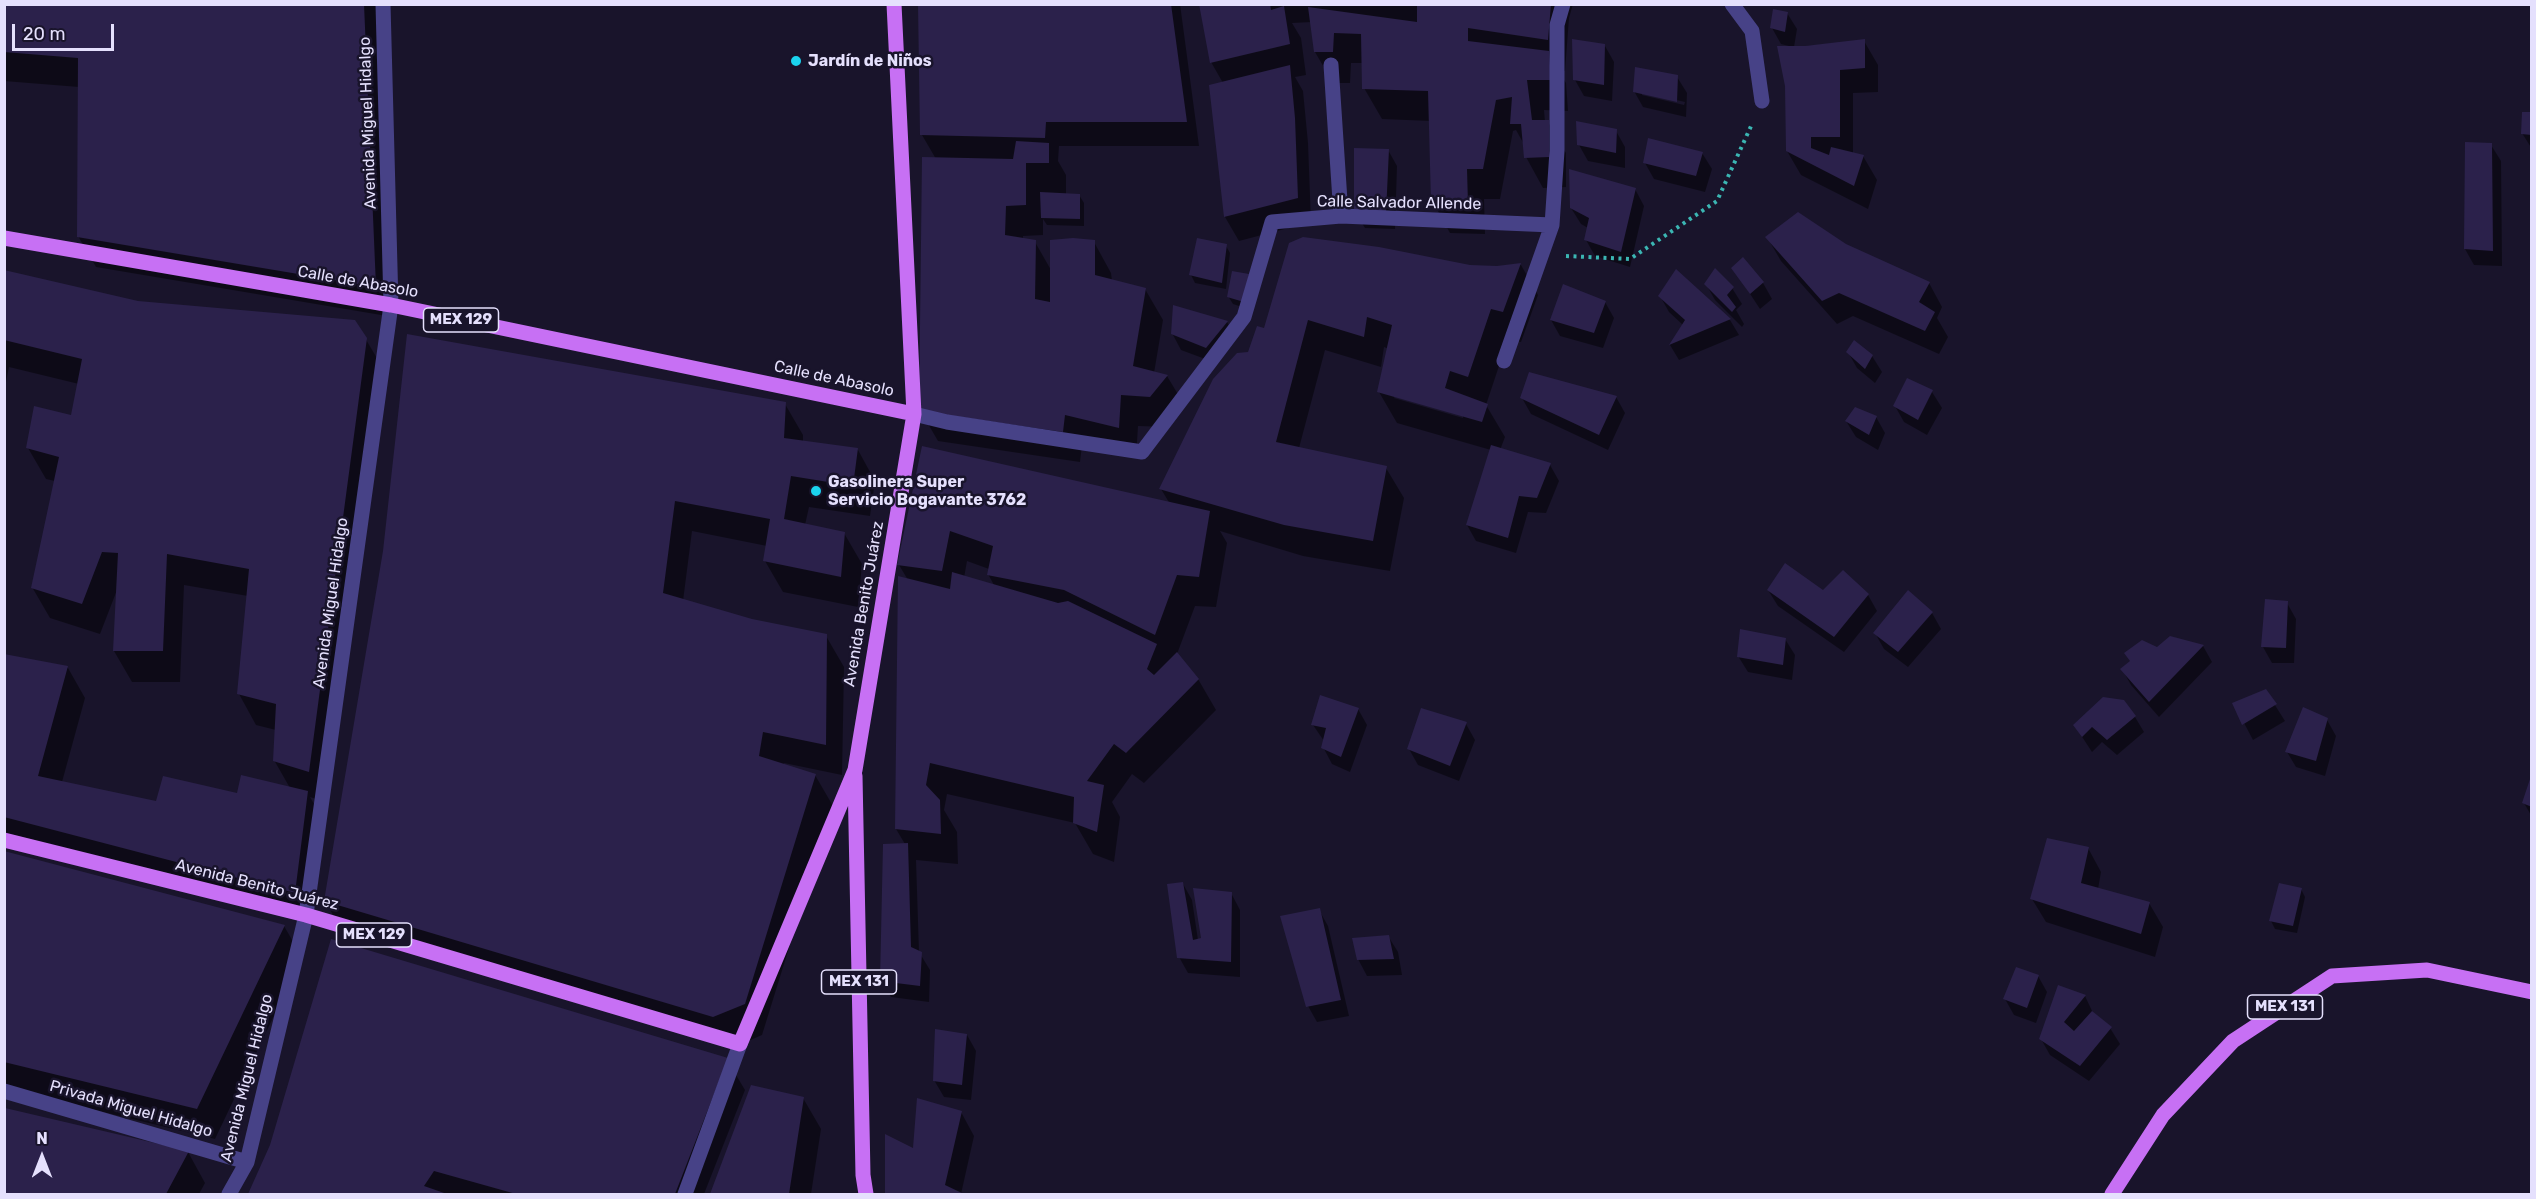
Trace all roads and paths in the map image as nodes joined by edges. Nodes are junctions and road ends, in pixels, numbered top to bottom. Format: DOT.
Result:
graph roads {
  1 [pos="383,4"];
  2 [pos="894,4"];
  3 [pos="1563,4"];
  4 [pos="1732,4"];
  5 [pos="1331,65"];
  6 [pos="1762,101"];
  7 [pos="1341,216"];
  8 [pos="1552,225"];
  9 [pos="4,238"];
  10 [pos="1540,254"];
  11 [pos="391,305"];
  12 [pos="1504,361"];
  13 [pos="914,414"];
  14 [pos="855,770"];
  15 [pos="4,840"];
  16 [pos="306,915"];
  17 [pos="2532,992"];
  18 [pos="740,1044"];
  19 [pos="4,1091"];
  20 [pos="247,1162"];
  21 [pos="229,1194"];
  22 [pos="686,1194"];
  23 [pos="866,1194"];
  24 [pos="2112,1194"];
  1 -- 11 [label="street, Avenida Miguel Hidalgo"];
  2 -- 13 [label="main road, Avenida Benito Juárez"];
  3 -- 8 [label="street"];
  4 -- 6 [label="street"];
  5 -- 7 [label="street"];
  6 -- 10 [label="path"];
  7 -- 8 [label="street, Calle Salvador Allende"];
  7 -- 13 [label="street, Calle Salvador Allende"];
  8 -- 10 [label="street"];
  9 -- 11 [label="main road, Calle de Abasolo / MEX 129"];
  10 -- 12 [label="street"];
  11 -- 13 [label="main road, Calle de Abasolo / MEX 129"];
  11 -- 16 [label="street, Avenida Miguel Hidalgo"];
  13 -- 14 [label="main road, Avenida Benito Juárez"];
  14 -- 18 [label="main road, Avenida Benito Juárez"];
  14 -- 23 [label="main road, MEX 131"];
  15 -- 16 [label="main road, Avenida Benito Juárez / MEX 129"];
  16 -- 18 [label="main road, Avenida Benito Juárez / MEX 129"];
  16 -- 20 [label="street, Avenida Miguel Hidalgo"];
  17 -- 24 [label="main road, MEX 131"];
  18 -- 22 [label="street, Avenida Benito Juárez"];
  19 -- 20 [label="street, Privada Miguel Hidalgo"];
  20 -- 21 [label="street, Avenida Miguel Hidalgo"];
}
